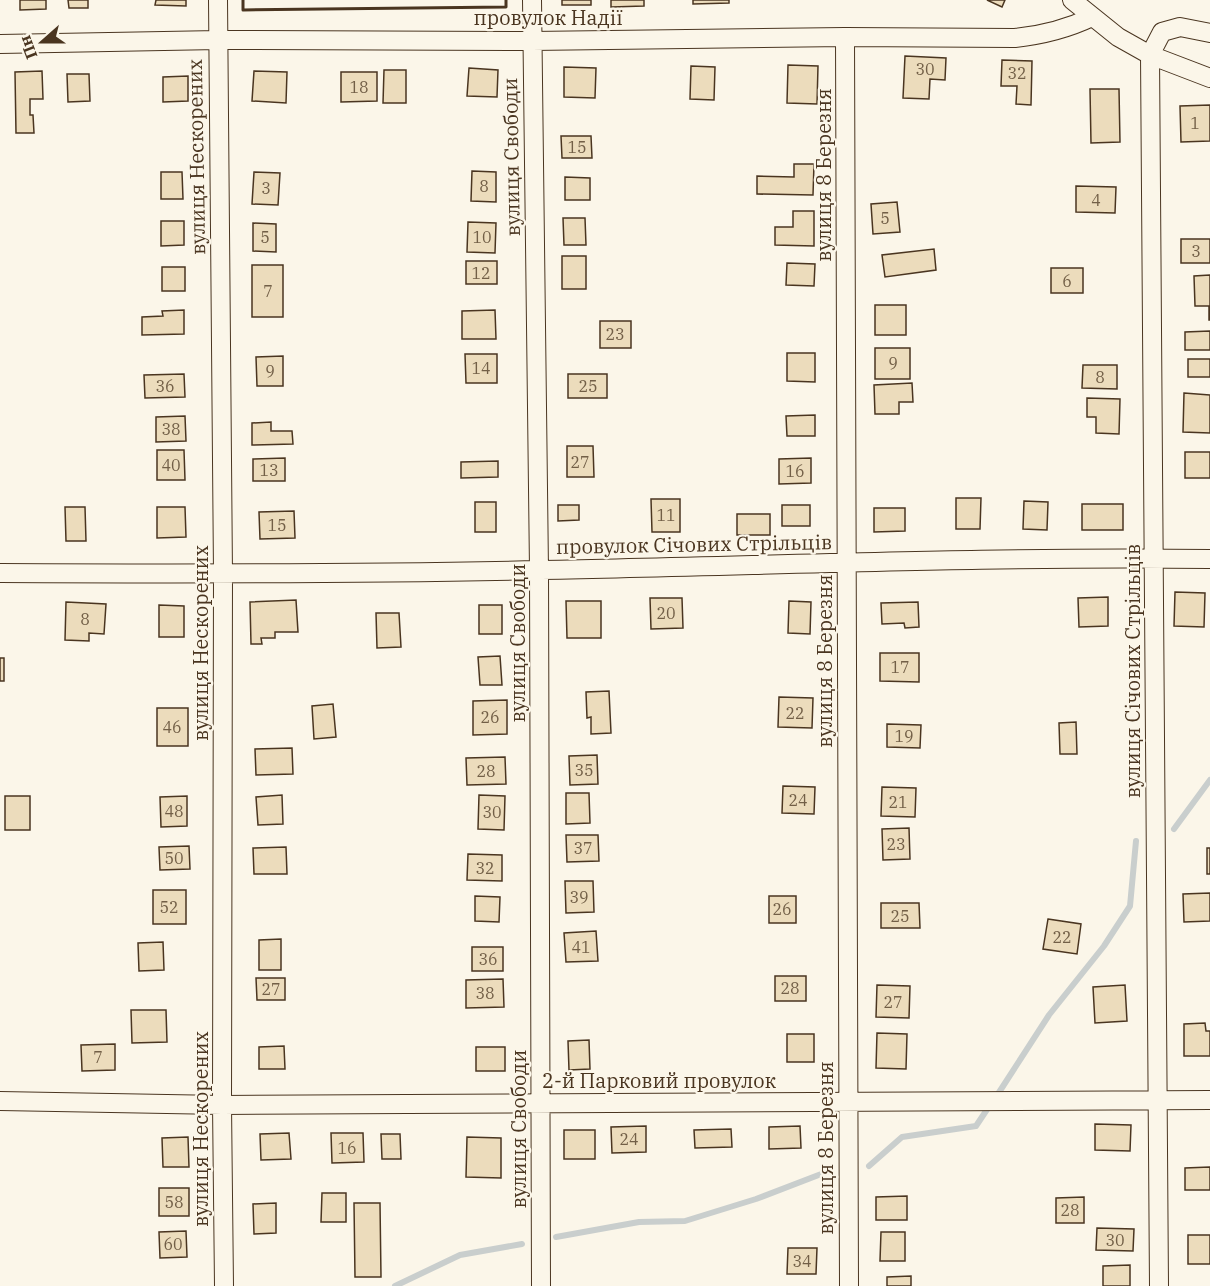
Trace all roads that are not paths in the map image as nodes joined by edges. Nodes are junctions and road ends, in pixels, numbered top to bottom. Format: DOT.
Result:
graph roads {
  1 [pos="218,0"];
  2 [pos="532,0"];
  3 [pos="1072,0"];
  4 [pos="1092,17"];
  5 [pos="1210,33"];
  6 [pos="845,37"];
  7 [pos="218,40"];
  8 [pos="532,41"];
  9 [pos="0,44"];
  10 [pos="1150,55"];
  11 [pos="1210,78"];
  12 [pos="1154,558"];
  13 [pos="1210,559"];
  14 [pos="847,563"];
  15 [pos="539,570"];
  16 [pos="0,573"];
  17 [pos="223,574"];
  18 [pos="1158,1100"];
  19 [pos="1210,1100"];
  20 [pos="0,1101"];
  21 [pos="847,1102"];
  22 [pos="540,1104"];
  23 [pos="222,1105"];
  24 [pos="224,1286"];
  25 [pos="541,1286"];
  26 [pos="849,1286"];
  27 [pos="1159,1286"];
  1 -- 7 [label="street, вулиця Нескорених"];
  2 -- 8 [label="street, вулиця Свободи"];
  3 -- 4 [label="street"];
  4 -- 6 [label="street, провулок Надії"];
  4 -- 10 [label="street"];
  5 -- 10 [label="street"];
  6 -- 8 [label="street, провулок Надії"];
  6 -- 14 [label="street, вулиця 8 Березня"];
  7 -- 8 [label="street, провулок Надії"];
  7 -- 9 [label="street, провулок Надії"];
  7 -- 17 [label="street, вулиця Нескорених"];
  8 -- 15 [label="street, вулиця Свободи"];
  10 -- 11 [label="street"];
  10 -- 12 [label="street, вулиця Січових Стрільців"];
  12 -- 13 [label="street, провулок Січових Стрільців"];
  12 -- 14 [label="street, провулок Січових Стрільців"];
  12 -- 18 [label="street, вулиця Січових Стрільців"];
  14 -- 15 [label="street, провулок Січових Стрільців"];
  14 -- 21 [label="street, вулиця 8 Березня"];
  15 -- 17 [label="street, провулок Січових Стрільців"];
  15 -- 22 [label="street, вулиця Свободи"];
  16 -- 17 [label="street, провулок Січових Стрільців"];
  17 -- 23 [label="street, вулиця Нескорених"];
  18 -- 19 [label="street, 2-й Парковий провулок"];
  18 -- 21 [label="street, 2-й Парковий провулок"];
  18 -- 27 [label="street, вулиця Січових Стрільців"];
  20 -- 23 [label="street, 2-й Парковий провулок"];
  21 -- 22 [label="street, 2-й Парковий провулок"];
  21 -- 26 [label="street, вулиця 8 Березня"];
  22 -- 23 [label="street, 2-й Парковий провулок"];
  22 -- 25 [label="street, вулиця Свободи"];
  23 -- 24 [label="street, вулиця Нескорених"];
}
